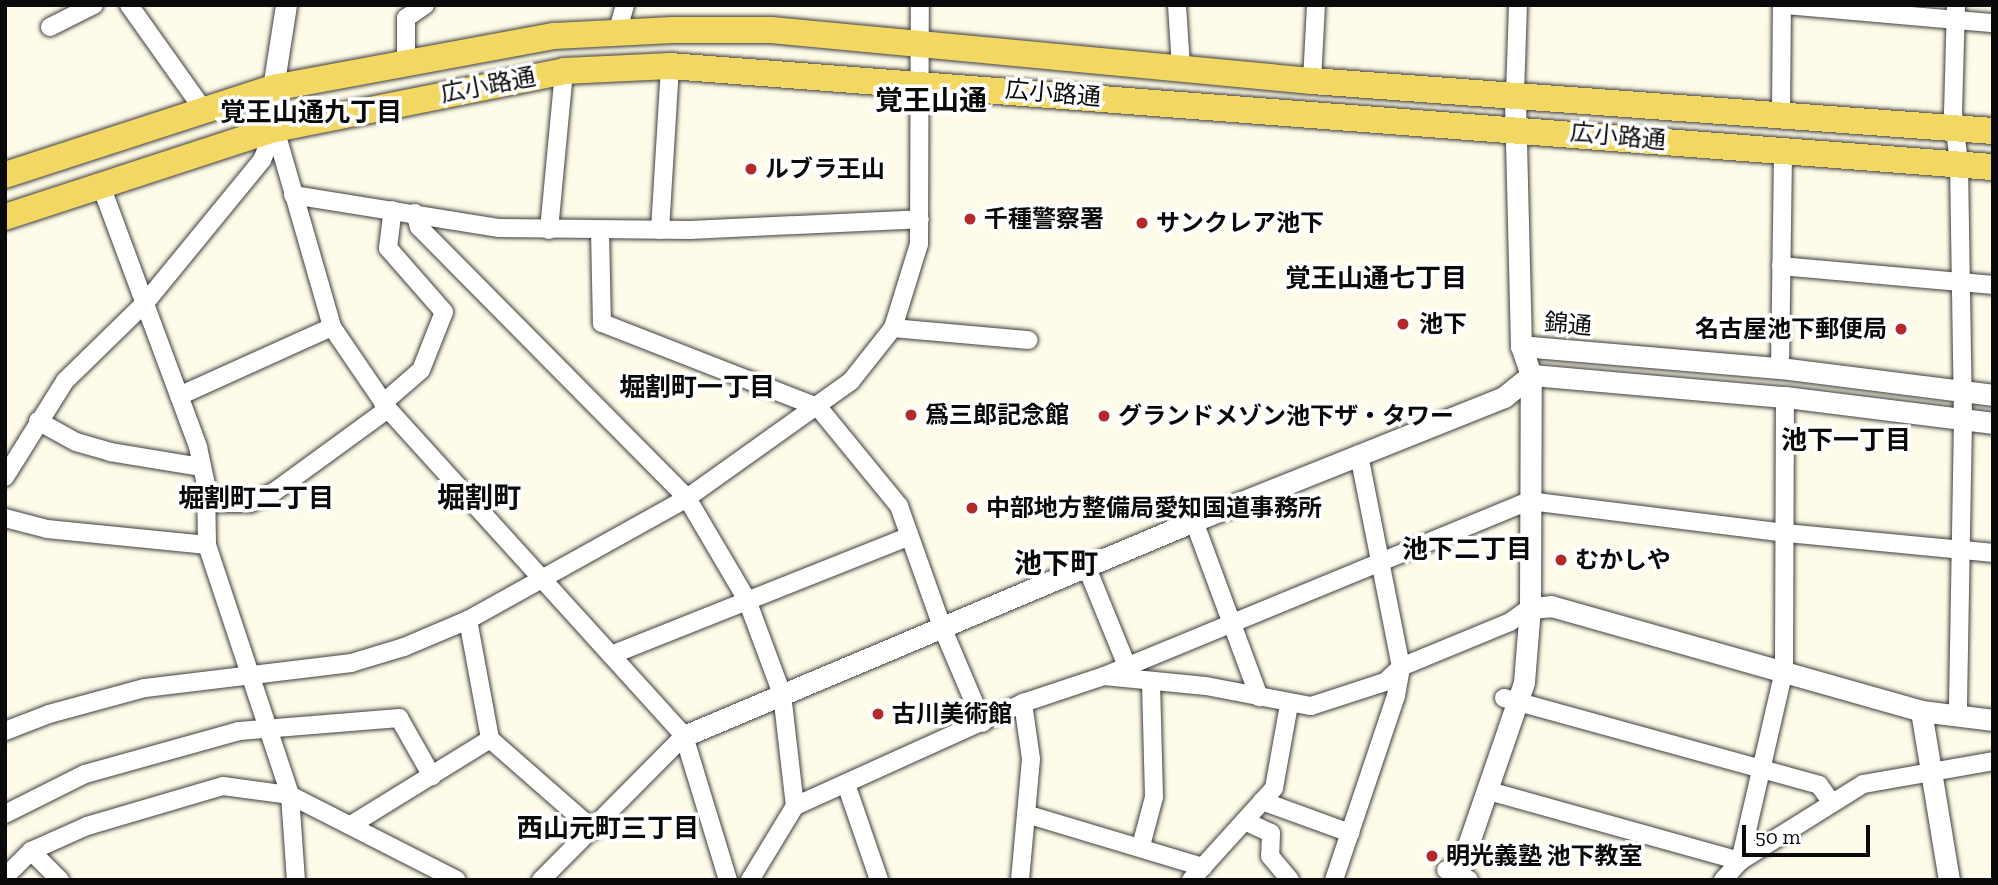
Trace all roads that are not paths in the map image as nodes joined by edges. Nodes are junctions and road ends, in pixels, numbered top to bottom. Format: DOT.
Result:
graph roads {
  1 [pos="94,5"];
  2 [pos="129,5"];
  3 [pos="286,5"];
  4 [pos="425,5"];
  5 [pos="625,5"];
  6 [pos="920,5"];
  7 [pos="1177,5"];
  8 [pos="1316,5"];
  9 [pos="1518,5"];
  10 [pos="1784,5"];
  11 [pos="1956,12"];
  12 [pos="1993,23"];
  13 [pos="50,27"];
  14 [pos="617,33"];
  15 [pos="920,43"];
  16 [pos="407,61"];
  17 [pos="670,66"];
  18 [pos="1181,67"];
  19 [pos="564,71"];
  20 [pos="1312,81"];
  21 [pos="920,82"];
  22 [pos="274,88"];
  23 [pos="1515,95"];
  24 [pos="205,112"];
  25 [pos="1781,112"];
  26 [pos="1956,127"];
  27 [pos="1516,128"];
  28 [pos="275,129"];
  29 [pos="1993,131"];
  30 [pos="1783,149"];
  31 [pos="1959,164"];
  32 [pos="1993,167"];
  33 [pos="5,175"];
  34 [pos="100,183"];
  35 [pos="293,195"];
  36 [pos="393,210"];
  37 [pos="415,213"];
  38 [pos="5,217"];
  39 [pos="920,219"];
  40 [pos="549,230"];
  41 [pos="660,230"];
  42 [pos="600,231"];
  43 [pos="1781,266"];
  44 [pos="1959,282"];
  45 [pos="1993,285"];
  46 [pos="145,303"];
  47 [pos="332,327"];
  48 [pos="893,328"];
  49 [pos="1028,340"];
  50 [pos="1521,346"];
  51 [pos="1780,368"];
  52 [pos="1531,374"];
  53 [pos="1961,391"];
  54 [pos="1993,395"];
  55 [pos="179,396"];
  56 [pos="1504,397"];
  57 [pos="1785,397"];
  58 [pos="385,406"];
  59 [pos="818,407"];
  60 [pos="1530,411"];
  61 [pos="1963,419"];
  62 [pos="37,421"];
  63 [pos="1993,423"];
  64 [pos="1359,454"];
  65 [pos="202,467"];
  66 [pos="8,472"];
  67 [pos="687,498"];
  68 [pos="1529,501"];
  69 [pos="207,503"];
  70 [pos="5,517"];
  71 [pos="1194,521"];
  72 [pos="1786,533"];
  73 [pos="908,537"];
  74 [pos="207,545"];
  75 [pos="1959,549"];
  76 [pos="1993,553"];
  77 [pos="1379,560"];
  78 [pos="1087,568"];
  79 [pos="543,580"];
  80 [pos="747,600"];
  81 [pos="1530,608"];
  82 [pos="468,620"];
  83 [pos="1233,621"];
  84 [pos="942,628"];
  85 [pos="611,655"];
  86 [pos="1127,666"];
  87 [pos="1401,667"];
  88 [pos="1784,670"];
  89 [pos="250,675"];
  90 [pos="1104,676"];
  91 [pos="1152,683"];
  92 [pos="782,694"];
  93 [pos="1259,697"];
  94 [pos="1512,700"];
  95 [pos="1023,703"];
  96 [pos="1289,705"];
  97 [pos="1921,711"];
  98 [pos="1958,716"];
  99 [pos="1993,720"];
  100 [pos="983,723"];
  101 [pos="268,728"];
  102 [pos="5,731"];
  103 [pos="684,736"];
  104 [pos="491,739"];
  105 [pos="1993,761"];
  106 [pos="1758,770"];
  107 [pos="1928,775"];
  108 [pos="432,776"];
  109 [pos="846,784"];
  110 [pos="1489,791"];
  111 [pos="290,795"];
  112 [pos="1262,801"];
  113 [pos="1832,803"];
  114 [pos="795,806"];
  115 [pos="5,814"];
  116 [pos="1026,814"];
  117 [pos="1247,822"];
  118 [pos="351,825"];
  119 [pos="594,830"];
  120 [pos="1350,833"];
  121 [pos="1141,846"];
  122 [pos="30,851"];
  123 [pos="1740,861"];
  124 [pos="1197,873"];
  125 [pos="1458,876"];
  126 [pos="5,877"];
  127 [pos="60,880"];
  128 [pos="296,880"];
  129 [pos="457,880"];
  130 [pos="541,880"];
  131 [pos="728,880"];
  132 [pos="750,880"];
  133 [pos="879,880"];
  134 [pos="1020,880"];
  135 [pos="1290,880"];
  136 [pos="1334,880"];
  137 [pos="1723,880"];
  138 [pos="1949,880"];
  1 -- 13 [label="street"];
  2 -- 24 [label="street"];
  3 -- 22 [label="street"];
  4 -- 16 [label="street"];
  5 -- 14 [label="street"];
  6 -- 15 [label="street"];
  7 -- 18 [label="street"];
  8 -- 20 [label="street"];
  9 -- 23 [label="street"];
  10 -- 11 [label="street"];
  10 -- 25 [label="street"];
  11 -- 12 [label="street"];
  11 -- 26 [label="street"];
  14 -- 15 [label="main road, 広小路通"];
  14 -- 16 [label="main road, 広小路通"];
  15 -- 18 [label="main road, 広小路通"];
  15 -- 21 [label="street"];
  16 -- 22 [label="main road, 広小路通"];
  17 -- 19 [label="main road, 広小路通"];
  17 -- 21 [label="main road, 広小路通"];
  17 -- 41 [label="street"];
  18 -- 20 [label="main road, 広小路通"];
  19 -- 28 [label="main road, 広小路通"];
  19 -- 40 [label="street"];
  20 -- 23 [label="main road, 広小路通"];
  21 -- 27 [label="main road, 広小路通"];
  21 -- 39 [label="street"];
  22 -- 24 [label="main road, 広小路通"];
  22 -- 28 [label="street"];
  23 -- 25 [label="main road, 広小路通"];
  23 -- 27 [label="street"];
  24 -- 33 [label="main road, 広小路通"];
  25 -- 26 [label="main road, 広小路通"];
  26 -- 29 [label="main road, 広小路通"];
  26 -- 31 [label="street"];
  27 -- 30 [label="main road, 広小路通"];
  27 -- 50 [label="street"];
  28 -- 34 [label="main road, 広小路通"];
  28 -- 35 [label="street"];
  28 -- 46 [label="street"];
  30 -- 31 [label="main road, 広小路通"];
  30 -- 43 [label="street"];
  31 -- 32 [label="main road, 広小路通"];
  31 -- 44 [label="street"];
  34 -- 38 [label="main road, 広小路通"];
  34 -- 46 [label="street"];
  35 -- 36 [label="street"];
  35 -- 47 [label="street"];
  36 -- 37 [label="street"];
  36 -- 58 [label="street"];
  37 -- 40 [label="street"];
  37 -- 67 [label="street"];
  39 -- 41 [label="street"];
  39 -- 48 [label="street"];
  40 -- 42 [label="street"];
  41 -- 42 [label="street"];
  42 -- 59 [label="street"];
  43 -- 44 [label="street"];
  43 -- 51 [label="street"];
  44 -- 45 [label="street"];
  44 -- 53 [label="street"];
  46 -- 55 [label="street"];
  46 -- 62 [label="street"];
  47 -- 55 [label="street"];
  47 -- 58 [label="street"];
  48 -- 49 [label="street"];
  48 -- 59 [label="street"];
  50 -- 51 [label="street, 錦通"];
  50 -- 52 [label="street"];
  50 -- 56 [label="street, 錦通"];
  51 -- 53 [label="street, 錦通"];
  52 -- 56 [label="street"];
  52 -- 57 [label="street"];
  52 -- 60 [label="street"];
  53 -- 54 [label="street, 錦通"];
  53 -- 61 [label="street"];
  55 -- 65 [label="street"];
  56 -- 60 [label="street"];
  56 -- 64 [label="street"];
  57 -- 61 [label="street"];
  57 -- 72 [label="street"];
  58 -- 69 [label="street"];
  58 -- 79 [label="street"];
  59 -- 67 [label="street"];
  59 -- 73 [label="street"];
  60 -- 68 [label="street"];
  61 -- 63 [label="street"];
  61 -- 75 [label="street"];
  62 -- 65 [label="street"];
  62 -- 66 [label="street"];
  64 -- 71 [label="street"];
  64 -- 77 [label="street"];
  65 -- 69 [label="street"];
  67 -- 79 [label="street"];
  67 -- 80 [label="street"];
  68 -- 72 [label="street"];
  68 -- 77 [label="street"];
  68 -- 81 [label="street"];
  69 -- 74 [label="street"];
  70 -- 74 [label="street"];
  71 -- 78 [label="street"];
  71 -- 83 [label="street"];
  72 -- 75 [label="street"];
  72 -- 88 [label="street"];
  73 -- 80 [label="street"];
  73 -- 84 [label="street"];
  74 -- 89 [label="street"];
  75 -- 76 [label="street"];
  75 -- 98 [label="street"];
  77 -- 83 [label="street"];
  77 -- 87 [label="street"];
  78 -- 84 [label="street"];
  78 -- 86 [label="street"];
  79 -- 82 [label="street"];
  79 -- 85 [label="street"];
  80 -- 85 [label="street"];
  80 -- 92 [label="street"];
  81 -- 87 [label="street"];
  81 -- 88 [label="street"];
  81 -- 94 [label="street"];
  82 -- 89 [label="street"];
  82 -- 104 [label="street"];
  83 -- 86 [label="street"];
  83 -- 93 [label="street"];
  84 -- 92 [label="street"];
  84 -- 100 [label="street"];
  85 -- 103 [label="street"];
  86 -- 90 [label="street"];
  87 -- 96 [label="street"];
  87 -- 120 [label="street"];
  88 -- 97 [label="street"];
  88 -- 106 [label="street"];
  89 -- 101 [label="street"];
  89 -- 102 [label="street"];
  90 -- 91 [label="street"];
  90 -- 95 [label="street"];
  91 -- 93 [label="street"];
  91 -- 121 [label="street"];
  92 -- 103 [label="street"];
  92 -- 114 [label="street"];
  93 -- 96 [label="street"];
  94 -- 106 [label="street"];
  94 -- 110 [label="street"];
  95 -- 100 [label="street"];
  95 -- 116 [label="street"];
  96 -- 112 [label="street"];
  97 -- 98 [label="street"];
  97 -- 107 [label="street"];
  98 -- 99 [label="street"];
  100 -- 109 [label="street"];
  101 -- 108 [label="street"];
  101 -- 111 [label="street"];
  101 -- 115 [label="street"];
  103 -- 119 [label="street"];
  103 -- 131 [label="street"];
  104 -- 108 [label="street"];
  104 -- 119 [label="street"];
  105 -- 107 [label="street"];
  106 -- 113 [label="street"];
  106 -- 123 [label="street"];
  107 -- 113 [label="street"];
  107 -- 138 [label="street"];
  108 -- 118 [label="street"];
  109 -- 114 [label="street"];
  109 -- 133 [label="street"];
  110 -- 123 [label="street"];
  110 -- 125 [label="street"];
  111 -- 118 [label="street"];
  111 -- 122 [label="street"];
  111 -- 128 [label="street"];
  112 -- 117 [label="street"];
  112 -- 120 [label="street"];
  113 -- 123 [label="street"];
  114 -- 132 [label="street"];
  116 -- 121 [label="street"];
  116 -- 134 [label="street"];
  117 -- 124 [label="street"];
  117 -- 135 [label="street"];
  118 -- 129 [label="street"];
  119 -- 130 [label="street"];
  120 -- 136 [label="street"];
  121 -- 124 [label="street"];
  122 -- 126 [label="street"];
  122 -- 127 [label="street"];
  123 -- 137 [label="street"];
}
